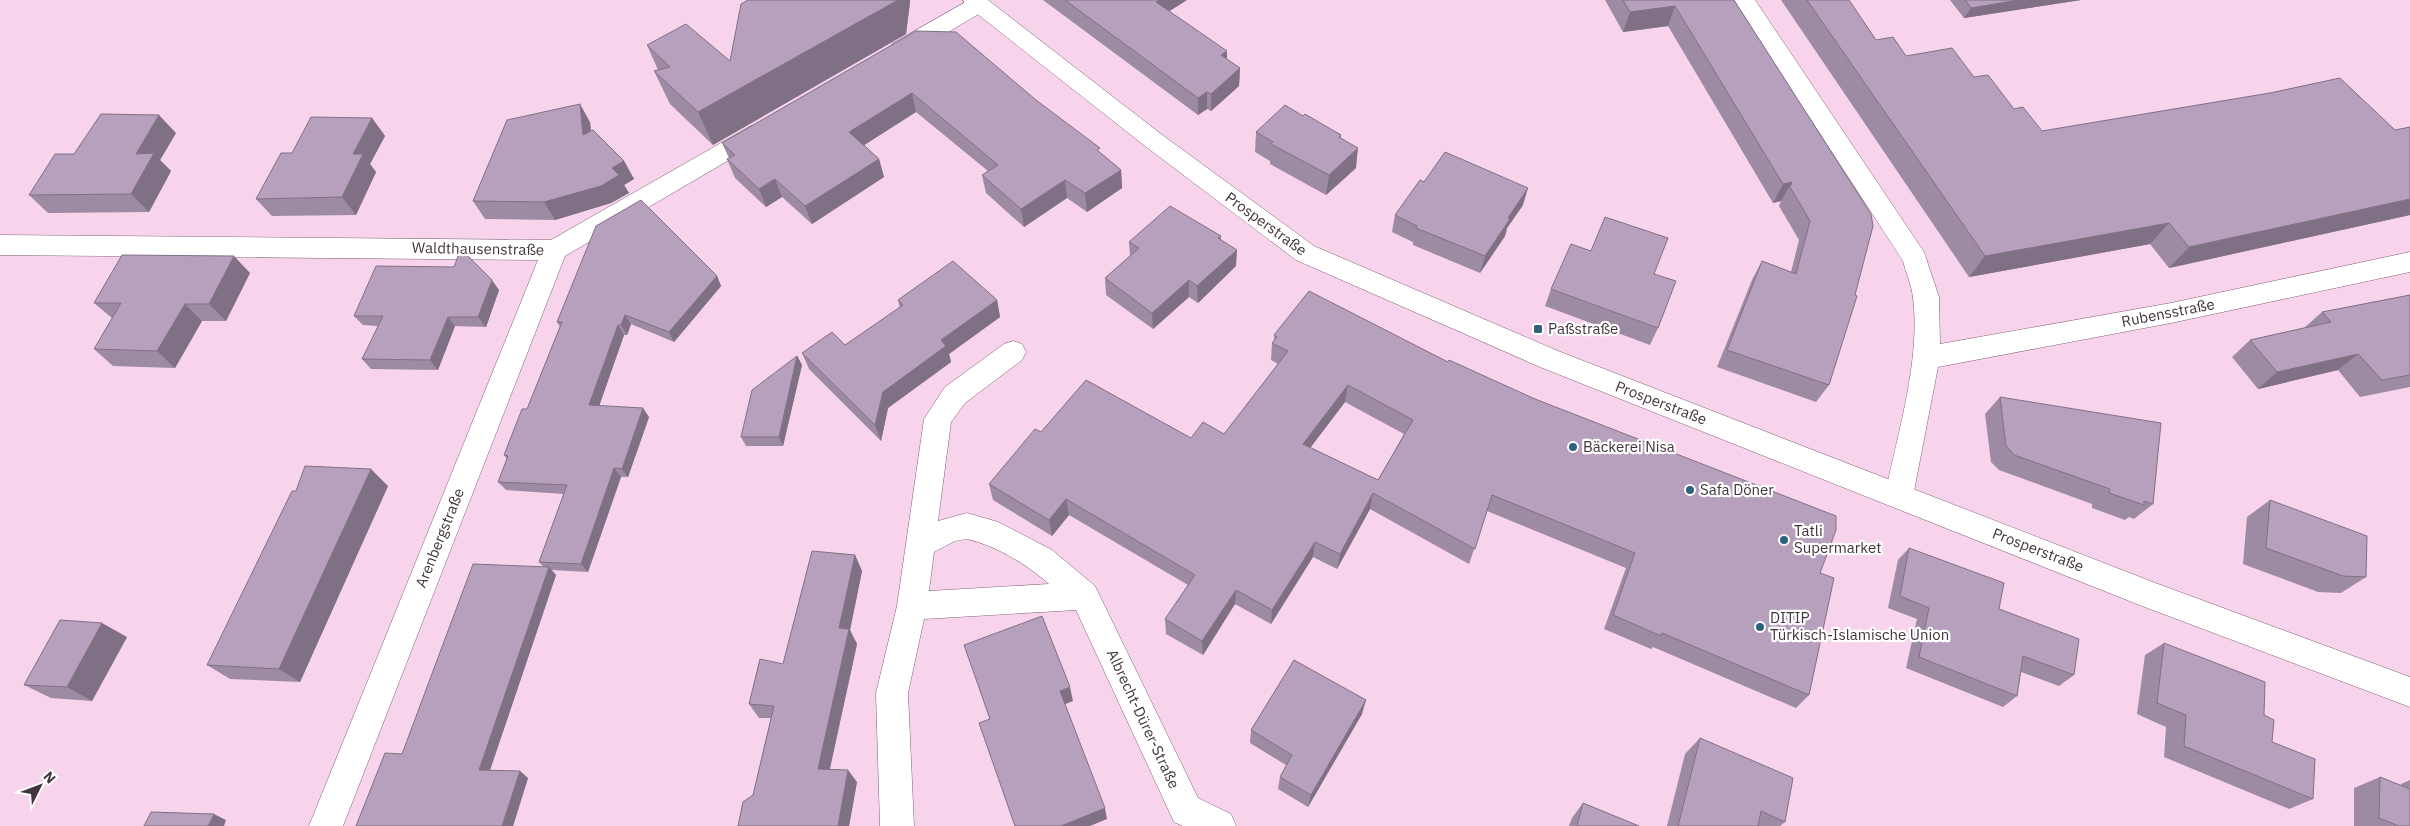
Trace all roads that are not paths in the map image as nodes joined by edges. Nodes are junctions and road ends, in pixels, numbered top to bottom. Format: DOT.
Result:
graph roads {
  1 [pos="1744,0"];
  2 [pos="977,2"];
  3 [pos="877,63"];
  4 [pos="776,122"];
  5 [pos="0,245"];
  6 [pos="555,250"];
  7 [pos="2410,262"];
  8 [pos="1013,352"];
  9 [pos="1926,358"];
  10 [pos="1899,496"];
  11 [pos="921,544"];
  12 [pos="1084,596"];
  13 [pos="912,606"];
  14 [pos="2410,692"];
  15 [pos="326,826"];
  16 [pos="897,826"];
  17 [pos="1219,826"];
  1 -- 9 [label="street"];
  2 -- 3 [label="street"];
  2 -- 10 [label="street, Prosperstraße"];
  4 -- 6 [label="street, Waldthausenstraße"];
  5 -- 6 [label="street, Waldthausenstraße"];
  6 -- 15 [label="street, Arenbergstraße"];
  7 -- 9 [label="street, Rubensstraße"];
  8 -- 11 [label="street"];
  9 -- 10 [label="street"];
  10 -- 14 [label="street, Prosperstraße"];
  11 -- 12 [label="street, Albrecht-Dürer-Straße"];
  11 -- 13 [label="street"];
  12 -- 13 [label="street"];
  12 -- 17 [label="street, Albrecht-Dürer-Straße"];
  13 -- 16 [label="street"];
}
